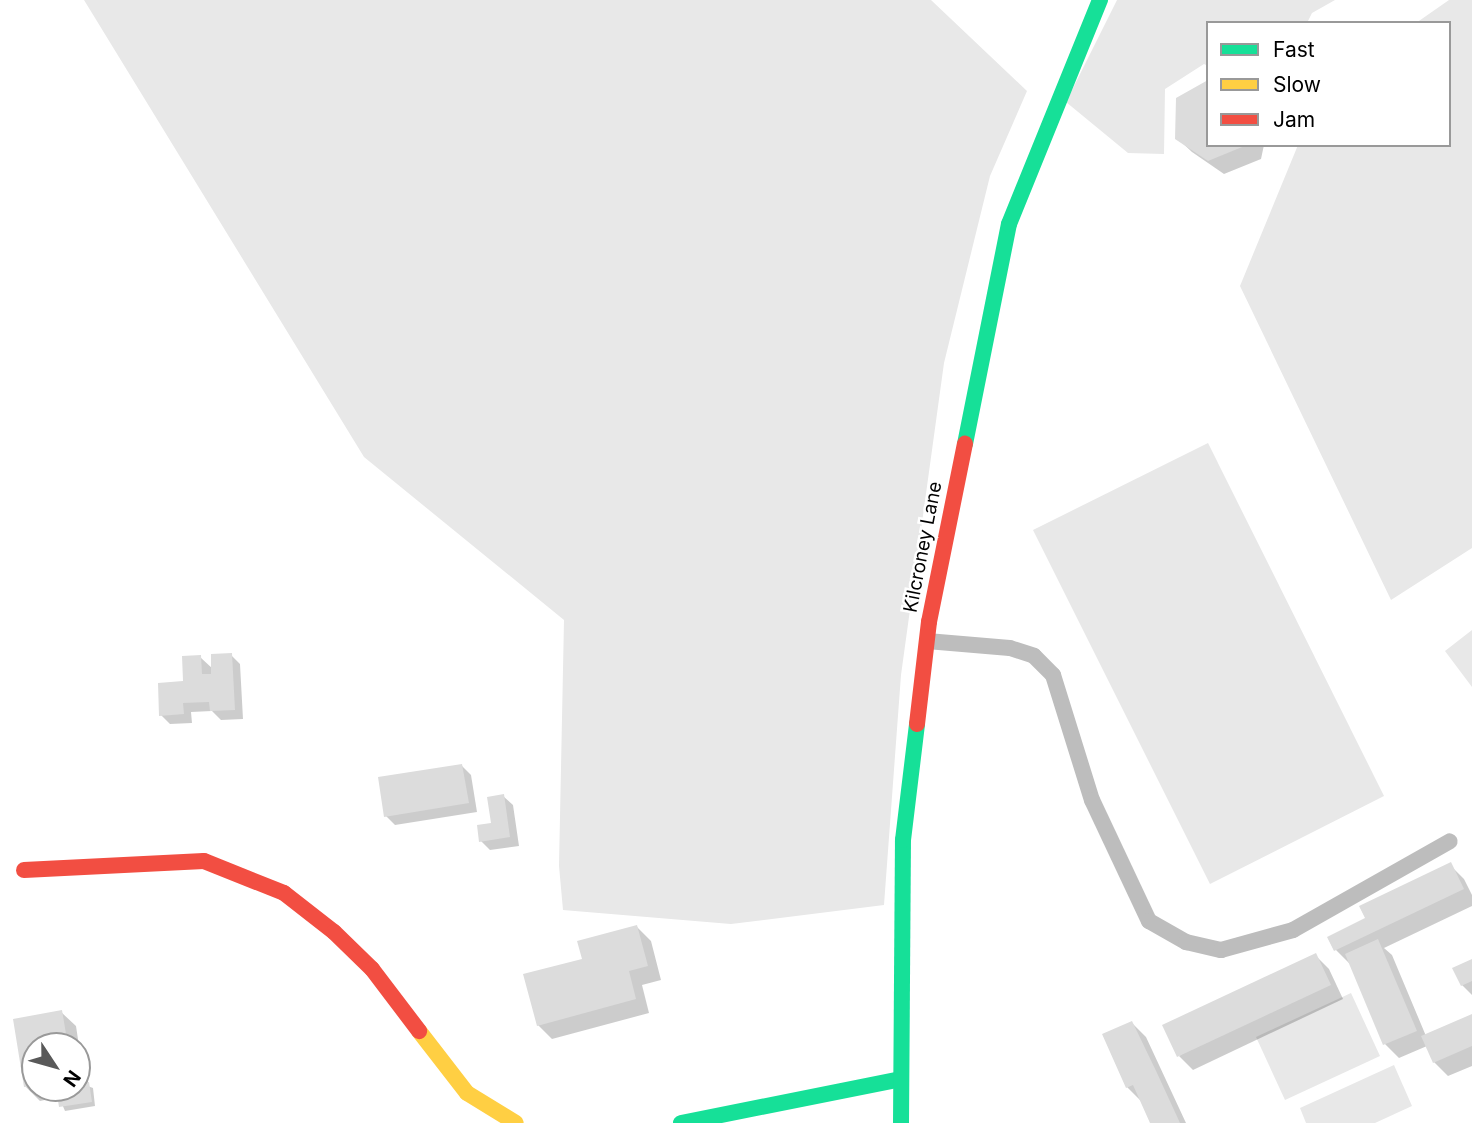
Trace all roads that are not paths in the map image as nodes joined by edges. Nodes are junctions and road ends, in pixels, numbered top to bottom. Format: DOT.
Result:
graph roads {
  1 [pos="1100,0"];
  2 [pos="927,641"];
  3 [pos="1450,841"];
  4 [pos="23,870"];
  5 [pos="901,1079"];
  6 [pos="516,1123"];
  7 [pos="681,1123"];
  8 [pos="901,1123"];
  1 -- 2 [label="street, Kilcroney Lane"];
  2 -- 3 [label="lane"];
  2 -- 5 [label="street, Kilcroney Lane"];
  4 -- 6 [label="street"];
  5 -- 7 [label="street"];
  5 -- 8 [label="street, Kilcroney Lane"];
}
